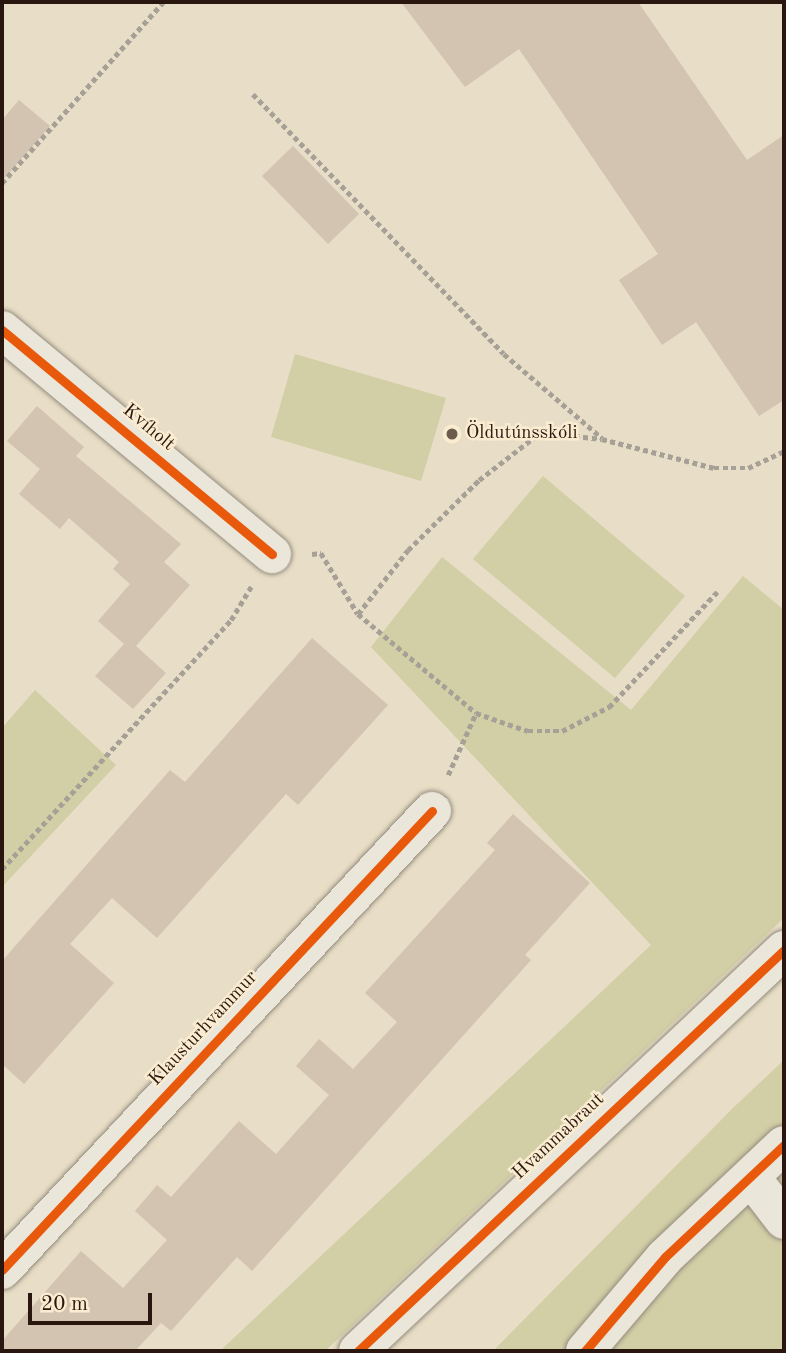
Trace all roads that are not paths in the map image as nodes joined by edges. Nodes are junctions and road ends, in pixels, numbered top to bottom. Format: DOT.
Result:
graph roads {
  1 [pos="2,330"];
  2 [pos="272,554"];
  3 [pos="432,811"];
  4 [pos="784,950"];
  5 [pos="784,1145"];
  6 [pos="751,1177"];
  7 [pos="784,1220"];
  8 [pos="2,1270"];
  9 [pos="358,1351"];
  10 [pos="585,1351"];
  1 -- 2 [label="street, Kvíholt"];
  3 -- 8 [label="street, Klausturhvammur"];
  4 -- 9 [label="street, Hvammabraut"];
  5 -- 6 [label="street"];
  6 -- 7 [label="street"];
  6 -- 10 [label="street"];
}
